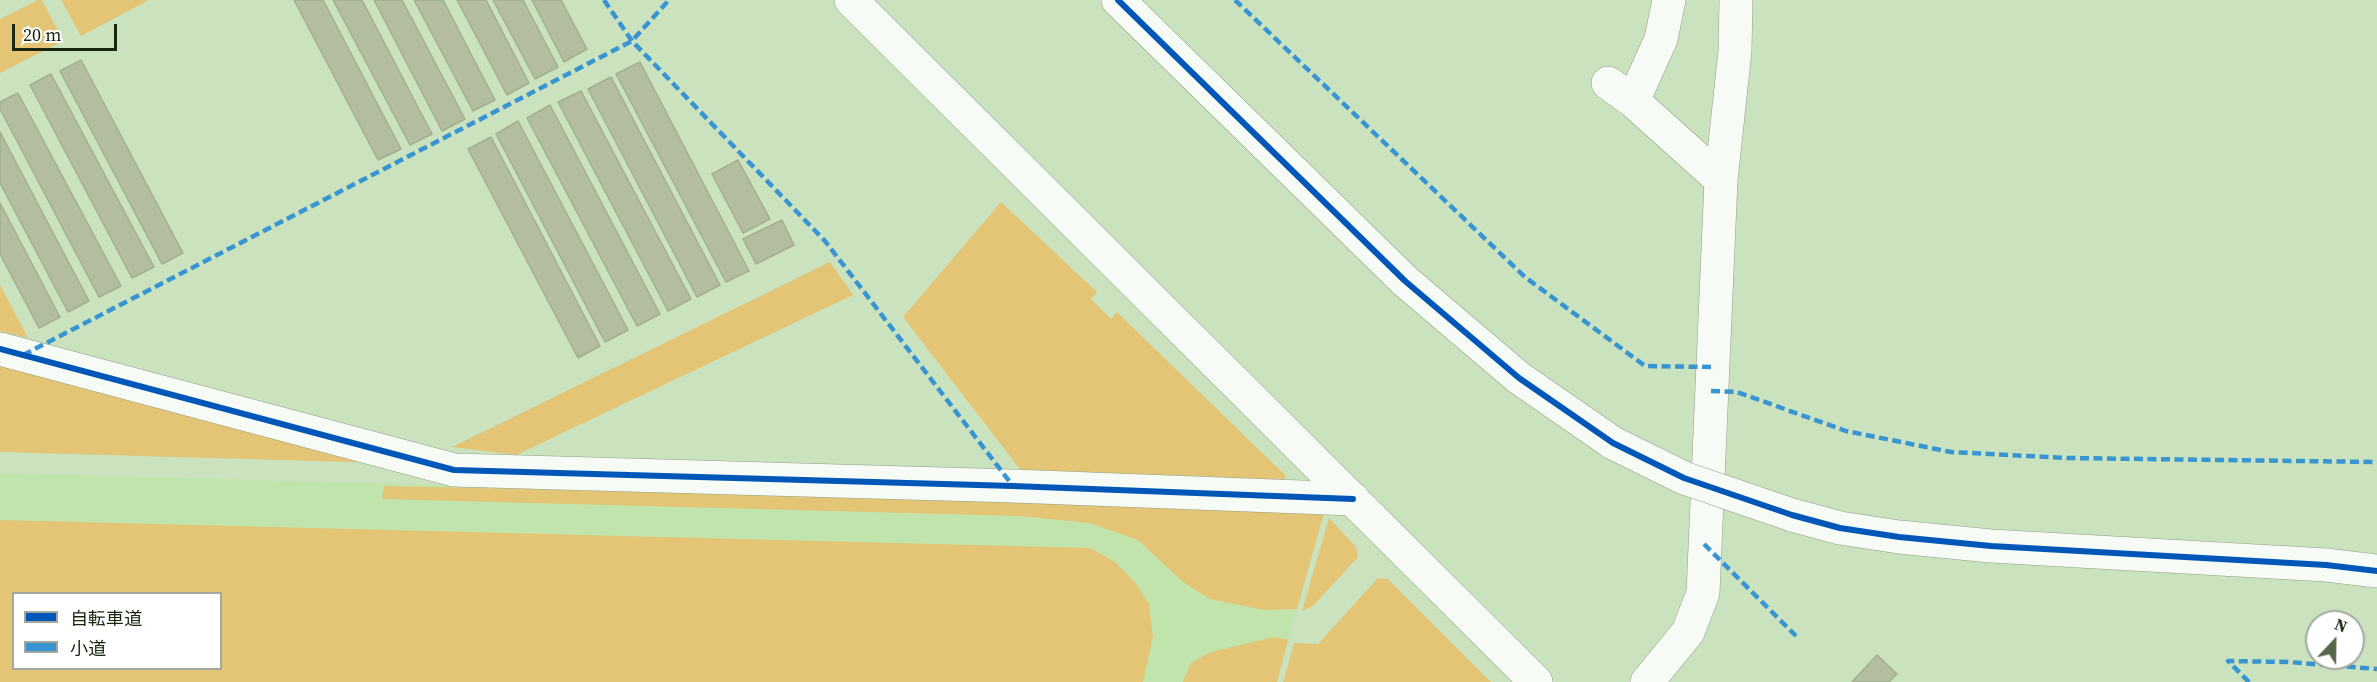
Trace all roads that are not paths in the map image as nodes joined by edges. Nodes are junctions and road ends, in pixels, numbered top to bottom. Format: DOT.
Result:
graph roads {
  1 [pos="850,0"];
  2 [pos="1118,0"];
  3 [pos="1669,0"];
  4 [pos="1736,0"];
  5 [pos="1720,180"];
  6 [pos="0,349"];
  7 [pos="1353,499"];
  8 [pos="2377,571"];
  9 [pos="1536,682"];
  10 [pos="1647,682"];
  1 -- 7 [label="street"];
  2 -- 8 [label="street, bridge"];
  3 -- 5 [label="street"];
  4 -- 5 [label="street"];
  5 -- 10 [label="street"];
  6 -- 7 [label="street"];
  7 -- 9 [label="street"];
}
